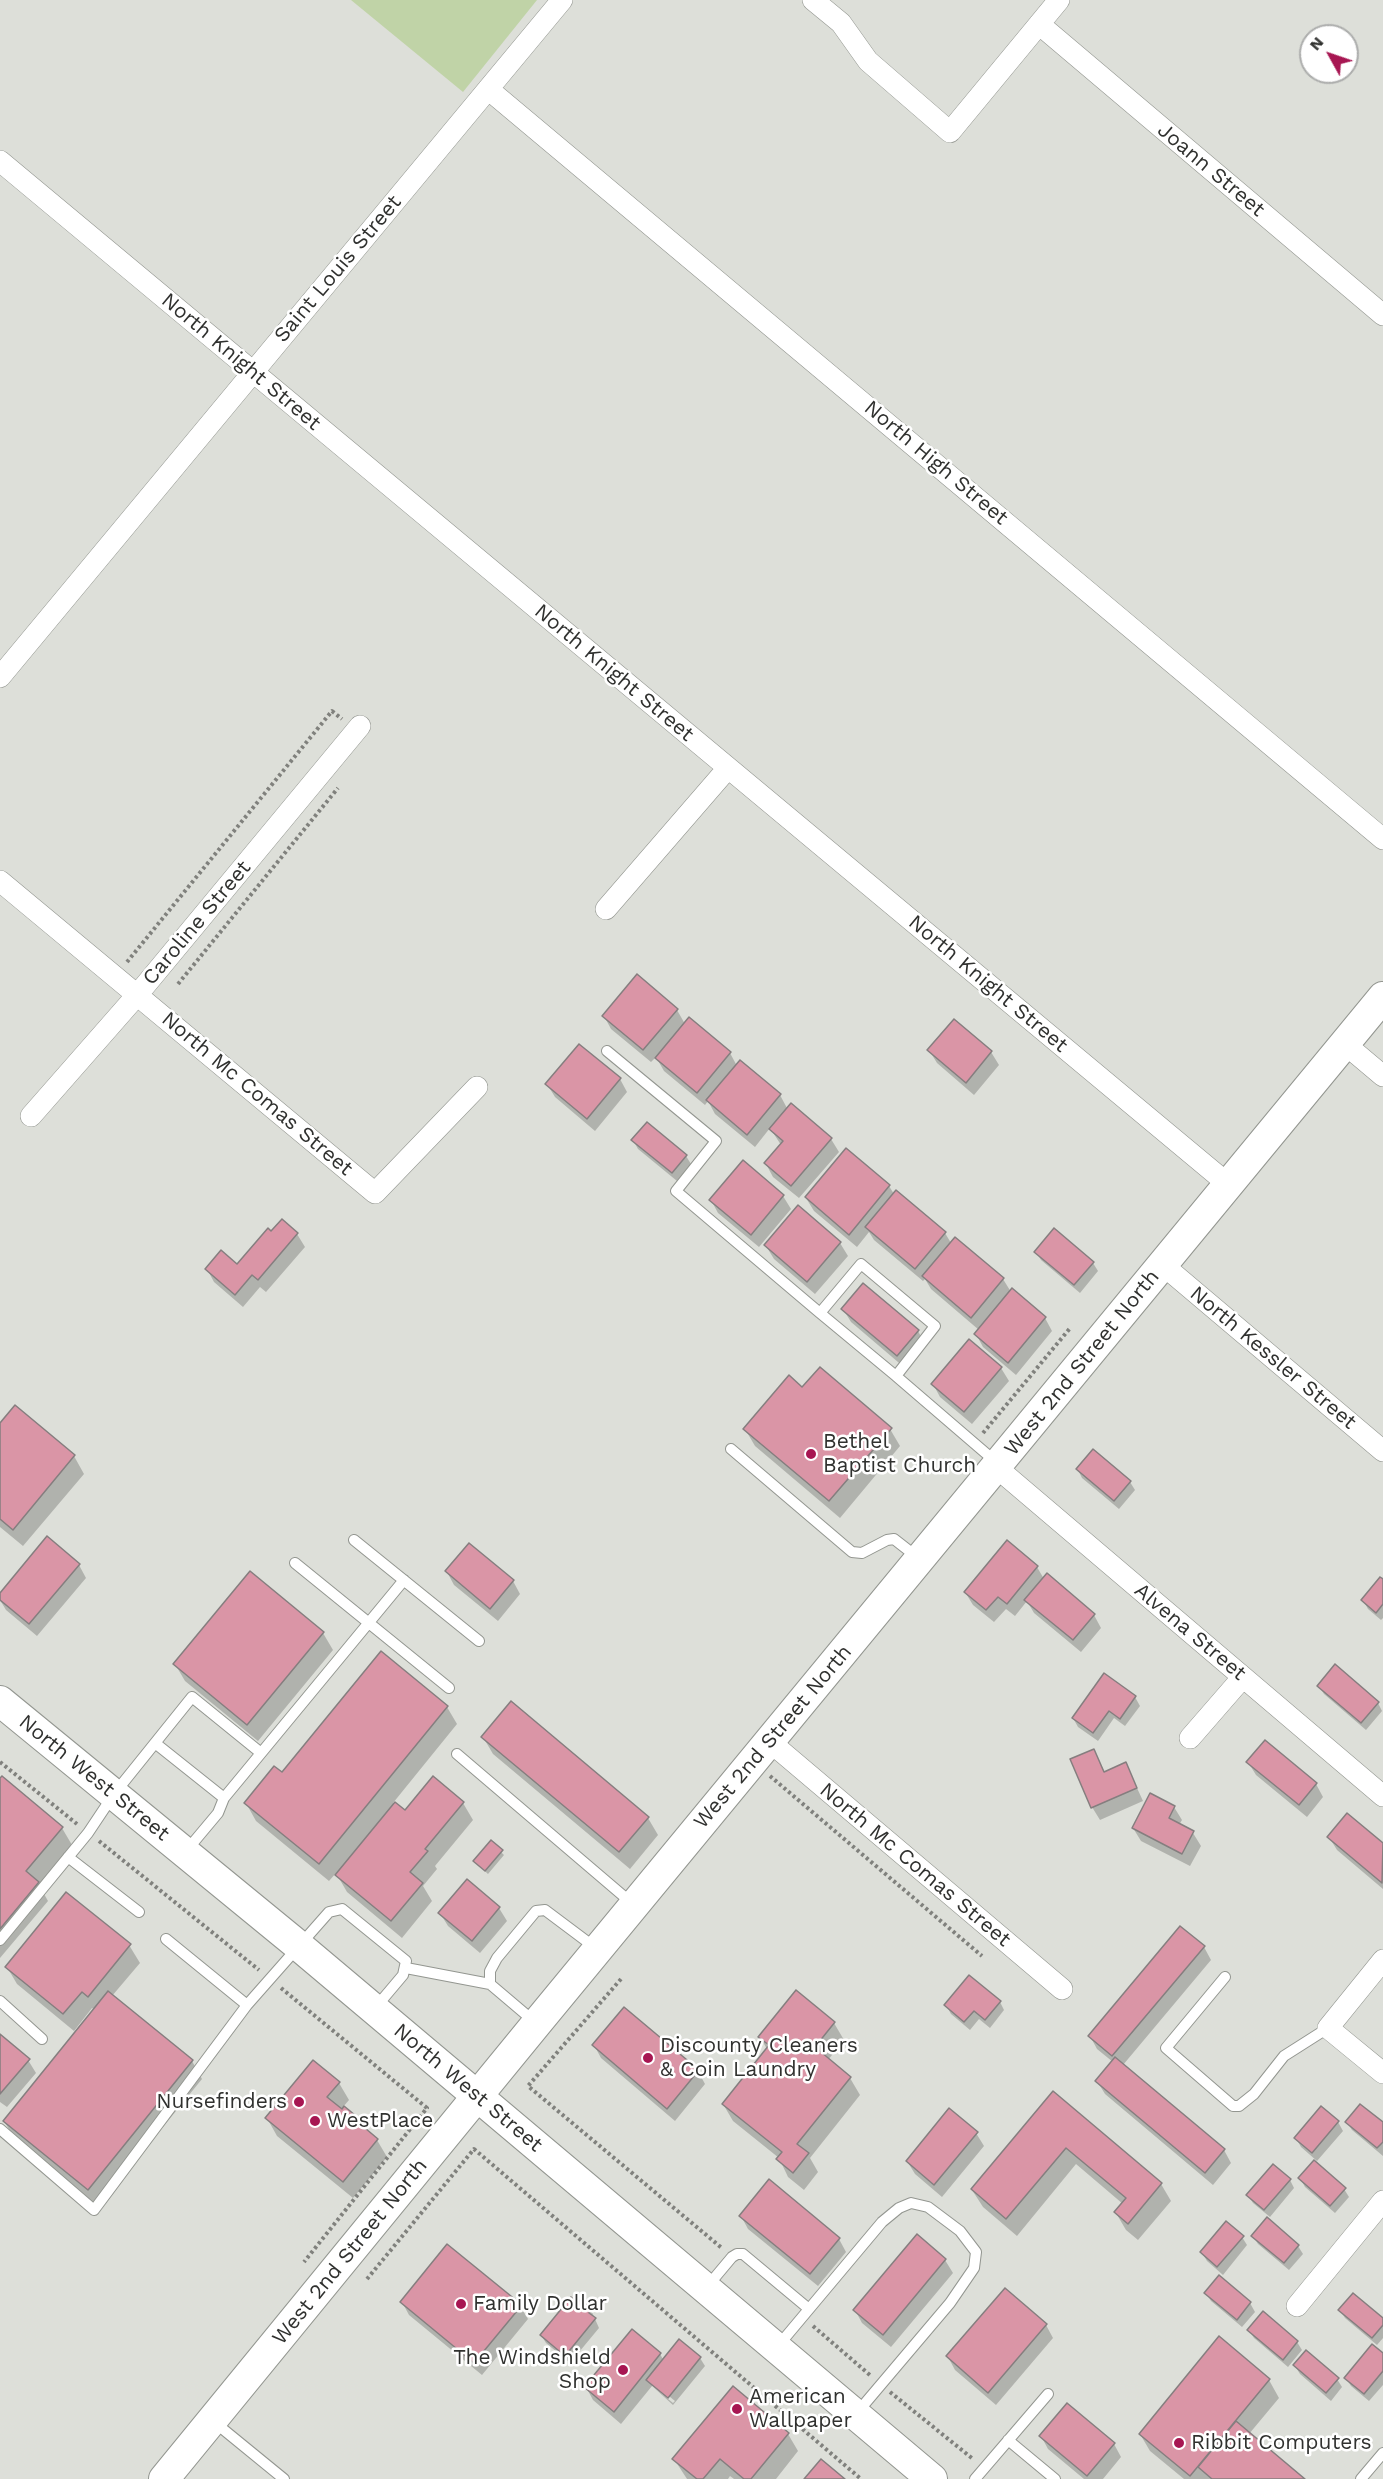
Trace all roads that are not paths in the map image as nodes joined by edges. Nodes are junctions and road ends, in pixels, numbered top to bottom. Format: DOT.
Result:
graph roads {
  1 [pos="562,0"];
  2 [pos="813,0"];
  3 [pos="1059,0"];
  4 [pos="1039,24"];
  5 [pos="488,89"];
  6 [pos="0,161"];
  7 [pos="1383,315"];
  8 [pos="253,371"];
  9 [pos="4,665"];
  10 [pos="360,726"];
  11 [pos="728,768"];
  12 [pos="1383,839"];
  13 [pos="0,881"];
  14 [pos="606,909"];
  15 [pos="138,994"];
  16 [pos="1383,997"];
  17 [pos="1345,1044"];
  18 [pos="607,1051"];
  19 [pos="1383,1076"];
  20 [pos="477,1087"];
  21 [pos="31,1116"];
  22 [pos="1229,1185"];
  23 [pos="1163,1265"];
  24 [pos="820,1313"];
  25 [pos="896,1376"];
  26 [pos="731,1449"];
  27 [pos="1383,1451"];
  28 [pos="998,1466"];
  29 [pos="354,1540"];
  30 [pos="920,1559"];
  31 [pos="296,1563"];
  32 [pos="404,1580"];
  33 [pos="369,1623"];
  34 [pos="479,1641"];
  35 [pos="1243,1677"];
  36 [pos="449,1688"];
  37 [pos="2,1707"];
  38 [pos="1190,1738"];
  39 [pos="769,1741"];
  40 [pos="155,1743"];
  41 [pos="261,1753"];
  42 [pos="457,1754"];
  43 [pos="114,1794"];
  44 [pos="1383,1796"];
  45 [pos="224,1798"];
  46 [pos="185,1853"];
  47 [pos="68,1857"];
  48 [pos="634,1905"];
  49 [pos="139,1912"];
  50 [pos="166,1939"];
  51 [pos="0,1940"];
  52 [pos="299,1946"];
  53 [pos="598,1949"];
  54 [pos="1383,1960"];
  55 [pos="406,1968"];
  56 [pos="1225,1977"];
  57 [pos="490,1984"];
  58 [pos="1062,1989"];
  59 [pos="0,2001"];
  60 [pos="248,2005"];
  61 [pos="374,2010"];
  62 [pos="537,2023"];
  63 [pos="1328,2028"];
  64 [pos="42,2039"];
  65 [pos="1383,2073"];
  66 [pos="477,2096"];
  67 [pos="0,2129"];
  68 [pos="1383,2201"];
  69 [pos="706,2288"];
  70 [pos="1297,2306"];
  71 [pos="809,2308"];
  72 [pos="777,2347"];
  73 [pos="1047,2394"];
  74 [pos="856,2414"];
  75 [pos="212,2421"];
  76 [pos="1008,2440"];
  77 [pos="1383,2453"];
  78 [pos="164,2479"];
  79 [pos="284,2479"];
  80 [pos="932,2479"];
  81 [pos="975,2479"];
  82 [pos="1055,2479"];
  83 [pos="1361,2479"];
  1 -- 5 [label="street, Saint Louis Street"];
  2 -- 4 [label="street"];
  3 -- 4 [label="street"];
  4 -- 7 [label="street, Joann Street"];
  5 -- 8 [label="street, Saint Louis Street"];
  5 -- 12 [label="street, North High Street"];
  6 -- 8 [label="street, North Knight Street"];
  8 -- 9 [label="street, Saint Louis Street"];
  8 -- 11 [label="street, North Knight Street"];
  10 -- 15 [label="street, Caroline Street"];
  11 -- 14 [label="street"];
  11 -- 22 [label="street, North Knight Street"];
  13 -- 15 [label="street, North Mc Comas Street"];
  15 -- 20 [label="street, North Mc Comas Street"];
  15 -- 21 [label="street, Caroline Street"];
  16 -- 17 [label="street, West 2nd Street North"];
  17 -- 19 [label="street"];
  17 -- 22 [label="street, West 2nd Street North"];
  18 -- 24 [label="lane"];
  22 -- 23 [label="street, West 2nd Street North"];
  23 -- 27 [label="street, North Kessler Street"];
  23 -- 28 [label="street, West 2nd Street North"];
  24 -- 25 [label="lane"];
  24 -- 25 [label="lane"];
  25 -- 28 [label="lane"];
  26 -- 30 [label="lane"];
  28 -- 30 [label="street, West 2nd Street North"];
  28 -- 35 [label="street, Alvena Street"];
  29 -- 32 [label="lane"];
  30 -- 39 [label="street, West 2nd Street North"];
  31 -- 33 [label="lane"];
  32 -- 33 [label="lane"];
  32 -- 34 [label="lane"];
  33 -- 36 [label="lane"];
  33 -- 41 [label="lane"];
  35 -- 38 [label="street"];
  35 -- 44 [label="street, Alvena Street"];
  37 -- 43 [label="street, North West Street"];
  39 -- 48 [label="street, West 2nd Street North"];
  39 -- 58 [label="street, North Mc Comas Street"];
  40 -- 41 [label="lane"];
  40 -- 43 [label="lane"];
  40 -- 45 [label="lane"];
  41 -- 45 [label="lane"];
  42 -- 48 [label="lane"];
  43 -- 46 [label="street, North West Street"];
  43 -- 47 [label="lane"];
  45 -- 46 [label="lane"];
  46 -- 52 [label="street, North West Street"];
  47 -- 49 [label="lane"];
  47 -- 51 [label="lane"];
  48 -- 53 [label="street, West 2nd Street North"];
  50 -- 60 [label="lane"];
  52 -- 55 [label="lane"];
  52 -- 60 [label="lane"];
  52 -- 61 [label="street, North West Street"];
  53 -- 57 [label="lane"];
  53 -- 62 [label="street, West 2nd Street North"];
  54 -- 63 [label="street"];
  55 -- 57 [label="lane"];
  55 -- 61 [label="lane"];
  56 -- 63 [label="lane"];
  57 -- 62 [label="lane"];
  59 -- 64 [label="lane"];
  60 -- 67 [label="lane"];
  61 -- 66 [label="street, North West Street"];
  62 -- 66 [label="street, West 2nd Street North"];
  63 -- 65 [label="street"];
  66 -- 69 [label="street, North West Street"];
  66 -- 75 [label="street, West 2nd Street North"];
  68 -- 70 [label="street"];
  69 -- 71 [label="lane"];
  69 -- 72 [label="street, North West Street"];
  71 -- 72 [label="lane"];
  71 -- 74 [label="lane"];
  72 -- 74 [label="street, North West Street"];
  73 -- 76 [label="lane"];
  74 -- 80 [label="street, North West Street"];
  75 -- 78 [label="street, West 2nd Street North"];
  75 -- 79 [label="lane"];
  76 -- 81 [label="lane"];
  76 -- 82 [label="lane"];
  77 -- 83 [label="lane"];
}
